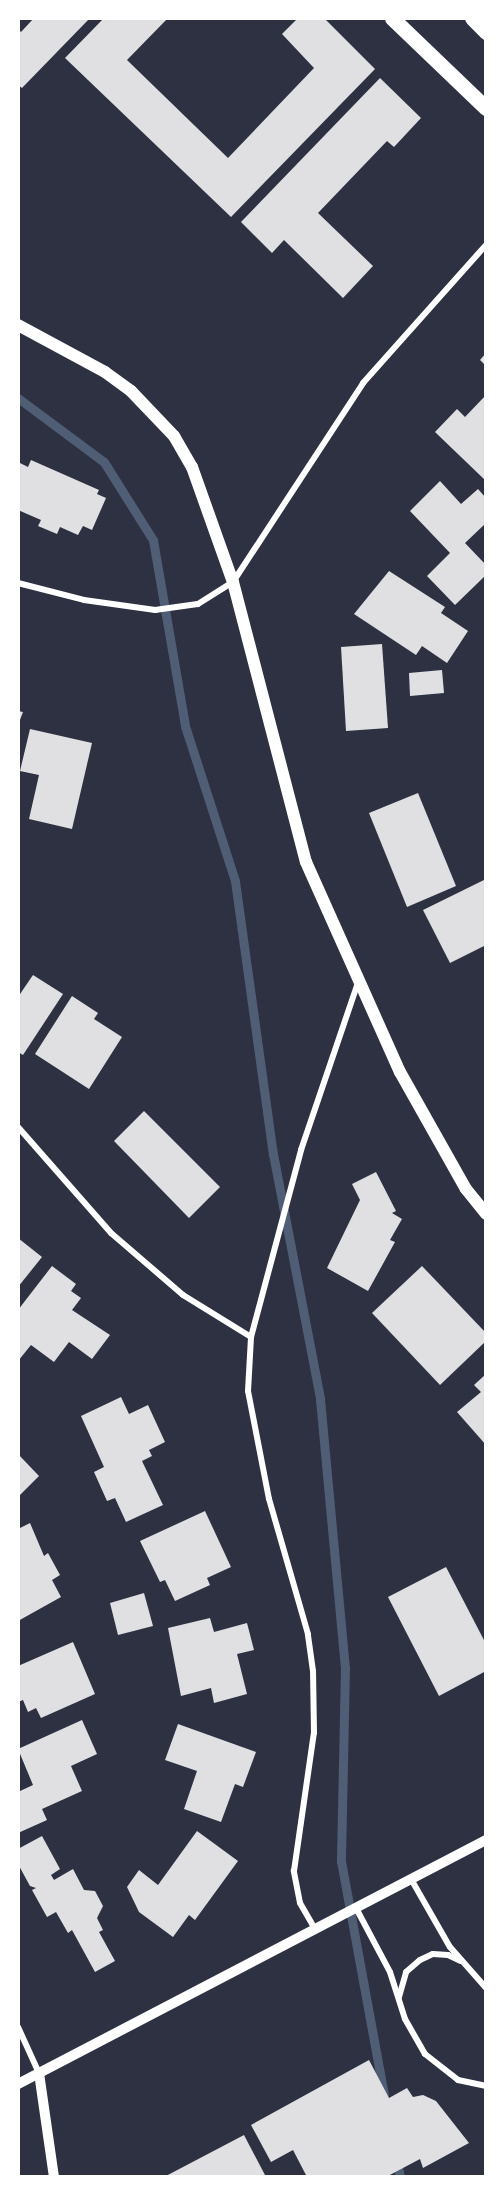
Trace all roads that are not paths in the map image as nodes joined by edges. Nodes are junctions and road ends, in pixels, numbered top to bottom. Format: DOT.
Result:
graph roads {
  1 [pos="392,18"];
  2 [pos="472,18"];
  3 [pos="486,32"];
  4 [pos="486,108"];
  5 [pos="486,245"];
  6 [pos="18,325"];
  7 [pos="233,582"];
  8 [pos="18,583"];
  9 [pos="358,983"];
  10 [pos="18,1127"];
  11 [pos="486,1214"];
  12 [pos="251,1337"];
  13 [pos="486,1840"];
  14 [pos="411,1880"];
  15 [pos="356,1908"];
  16 [pos="315,1929"];
  17 [pos="465,1963"];
  18 [pos="486,1988"];
  19 [pos="398,1999"];
  20 [pos="18,2027"];
  21 [pos="39,2073"];
  22 [pos="18,2084"];
  23 [pos="486,2086"];
  24 [pos="54,2177"];
  1 -- 4 [label="main road"];
  2 -- 3 [label="main road"];
  5 -- 7 [label="street"];
  6 -- 7 [label="main road"];
  7 -- 8 [label="street"];
  7 -- 9 [label="main road"];
  9 -- 11 [label="main road"];
  9 -- 12 [label="street"];
  10 -- 12 [label="street"];
  12 -- 16 [label="street"];
  13 -- 14 [label="street"];
  14 -- 15 [label="street"];
  14 -- 17 [label="street"];
  15 -- 16 [label="street"];
  15 -- 19 [label="street"];
  16 -- 21 [label="street"];
  17 -- 18 [label="street"];
  17 -- 19 [label="street"];
  19 -- 23 [label="street"];
  20 -- 21 [label="street"];
  21 -- 22 [label="street"];
  21 -- 24 [label="street"];
}
